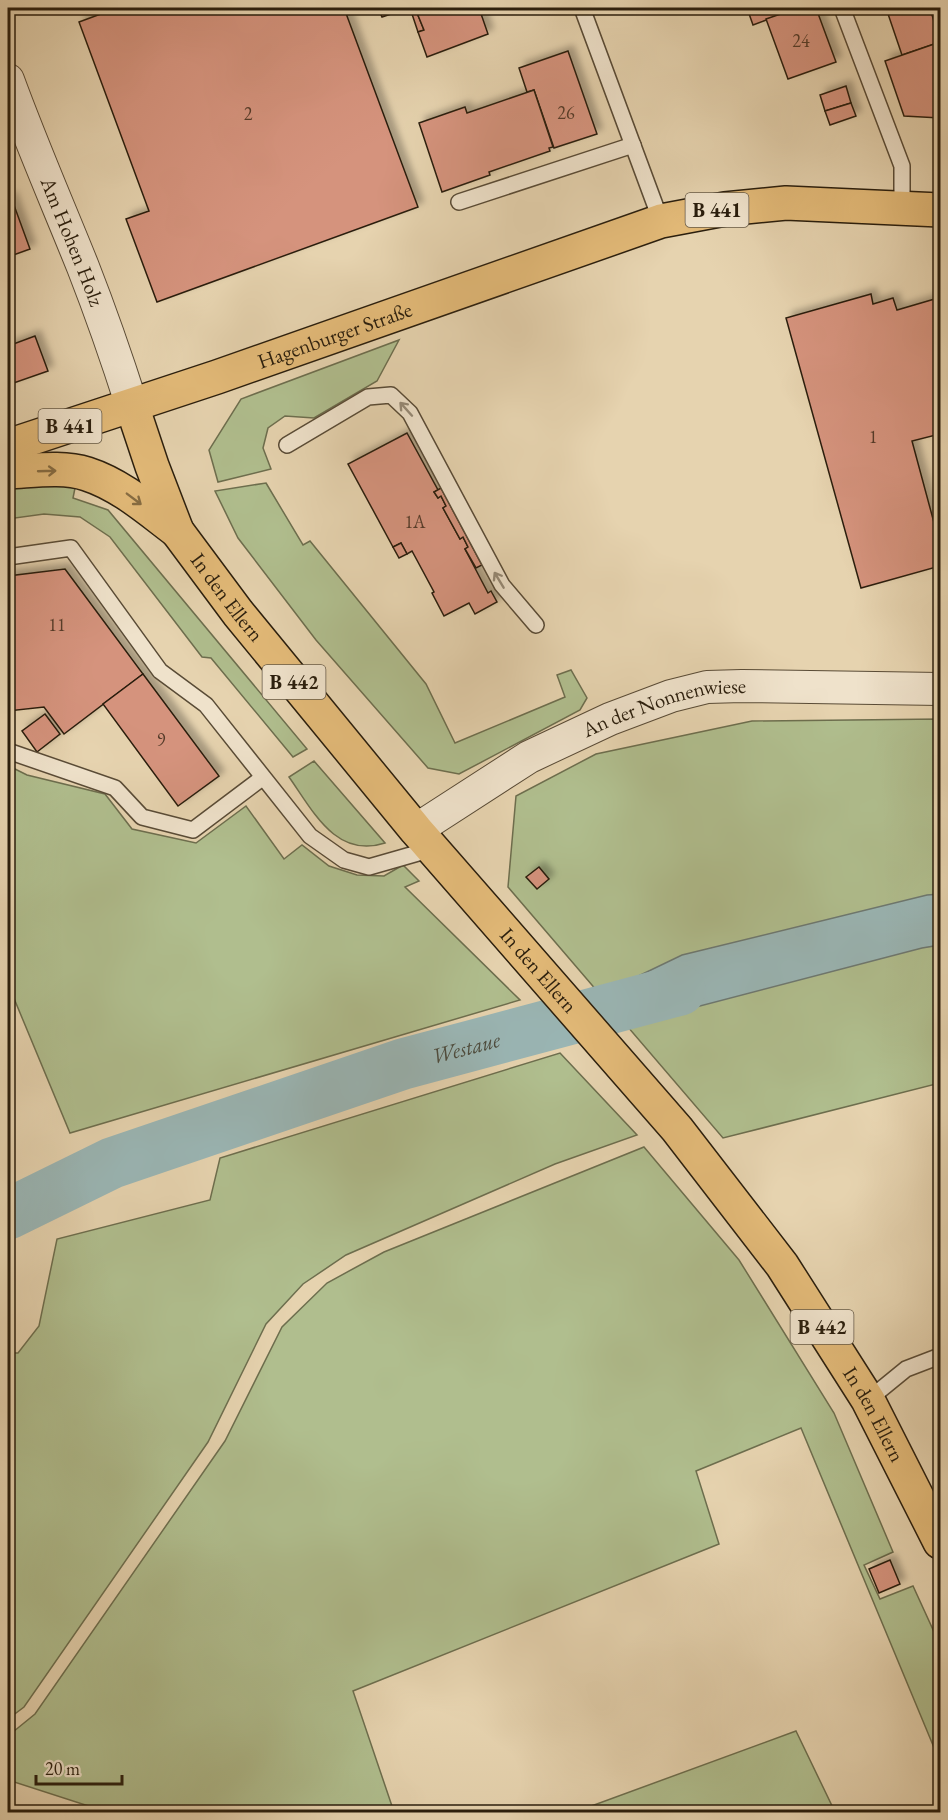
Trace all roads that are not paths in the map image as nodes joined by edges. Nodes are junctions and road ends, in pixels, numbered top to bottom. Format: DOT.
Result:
graph roads {
  1 [pos="582,8"];
  2 [pos="842,8"];
  3 [pos="8,80"];
  4 [pos="13,111"];
  5 [pos="633,145"];
  6 [pos="459,202"];
  7 [pos="902,208"];
  8 [pos="940,210"];
  9 [pos="661,221"];
  10 [pos="132,406"];
  11 [pos="286,445"];
  12 [pos="8,446"];
  13 [pos="8,472"];
  14 [pos="177,531"];
  15 [pos="8,557"];
  16 [pos="536,625"];
  17 [pos="940,689"];
  18 [pos="8,751"];
  19 [pos="262,778"];
  20 [pos="424,840"];
  21 [pos="940,1356"];
  22 [pos="868,1400"];
  23 [pos="940,1542"];
  1 -- 5 [label="lane"];
  2 -- 7 [label="lane"];
  3 -- 4 [label="street, Am Hohen Holz"];
  4 -- 10 [label="street, Am Hohen Holz"];
  5 -- 6 [label="lane"];
  5 -- 9 [label="lane"];
  7 -- 8 [label="main road, Hagenburger Straße / B 441"];
  7 -- 9 [label="main road, Hagenburger Straße / B 441"];
  9 -- 10 [label="main road, Hagenburger Straße / B 441"];
  10 -- 12 [label="main road, Hagenburger Straße / B 441"];
  10 -- 14 [label="main road, In den Ellern / B 442"];
  16 -- 11 [label="lane, one-way"];
  13 -- 14 [label="main road, one-way"];
  14 -- 20 [label="main road, In den Ellern / B 442"];
  15 -- 19 [label="lane"];
  17 -- 20 [label="street, An der Nonnenwiese"];
  18 -- 19 [label="lane"];
  19 -- 20 [label="lane"];
  20 -- 22 [label="main road, In den Ellern / B 442"];
  21 -- 22 [label="lane"];
  22 -- 23 [label="main road, In den Ellern / B 442"];
}
